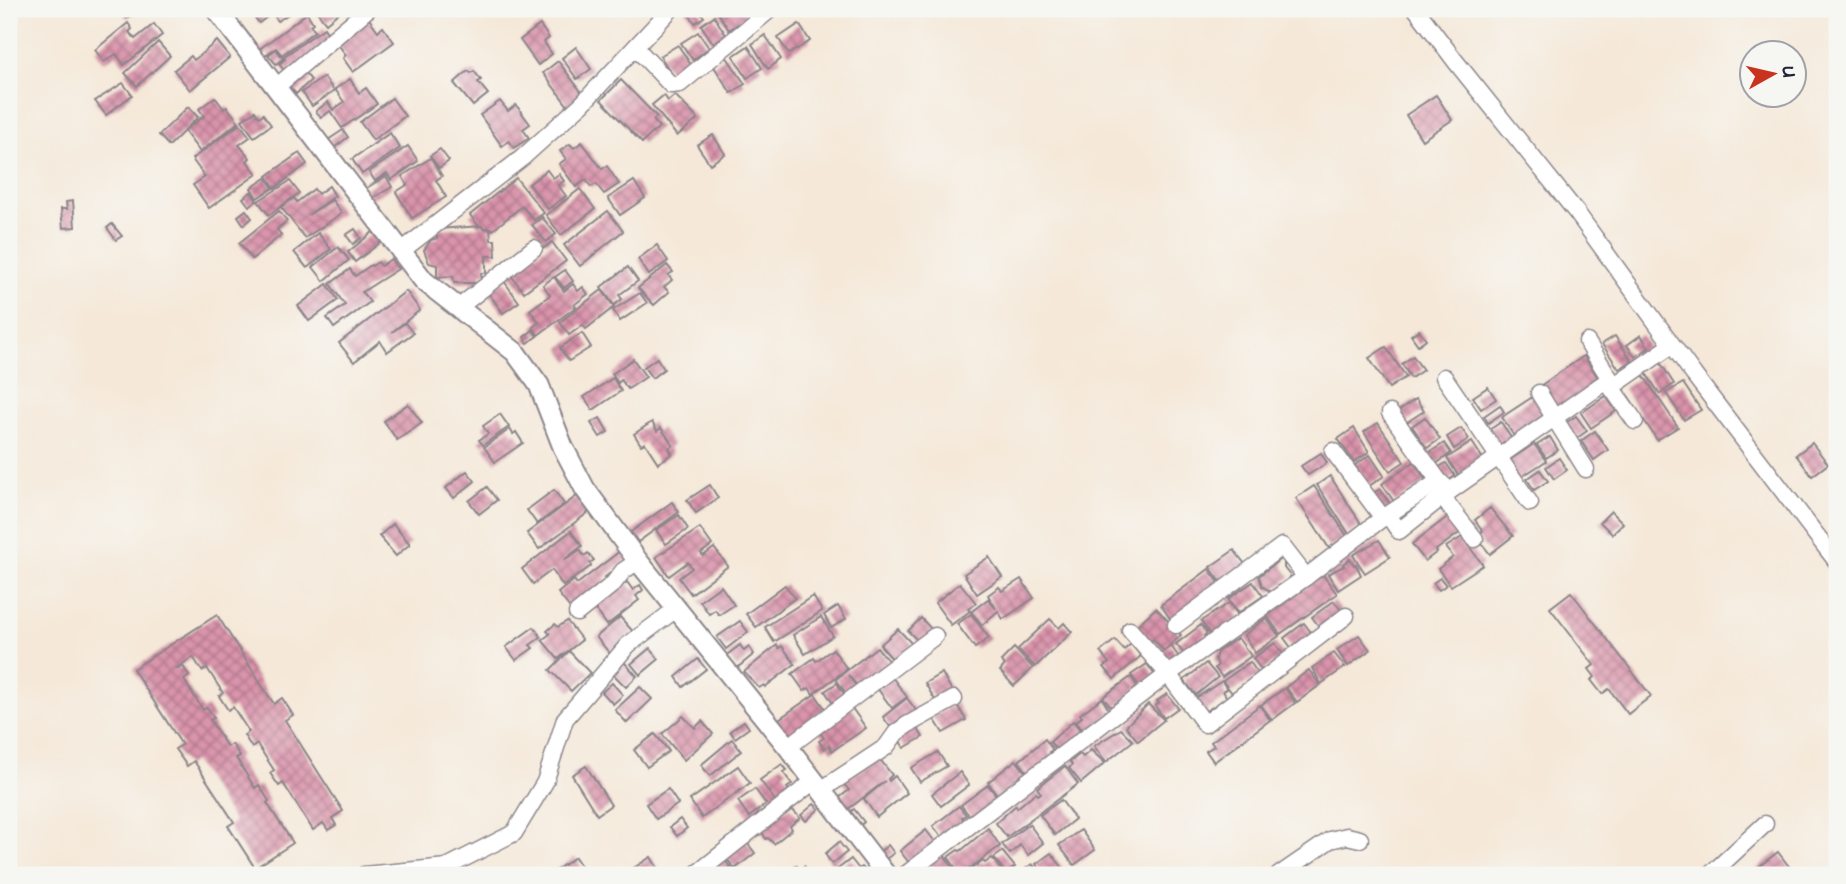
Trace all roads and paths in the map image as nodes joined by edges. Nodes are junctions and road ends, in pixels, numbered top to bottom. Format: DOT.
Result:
graph roads {
  1 [pos="216,9"];
  2 [pos="368,9"];
  3 [pos="671,9"];
  4 [pos="1416,9"];
  5 [pos="766,13"];
  6 [pos="636,48"];
  7 [pos="275,88"];
  8 [pos="534,248"];
  9 [pos="400,251"];
  10 [pos="458,308"];
  11 [pos="1587,342"];
  12 [pos="1672,345"];
  13 [pos="1444,377"];
  14 [pos="1610,382"];
  15 [pos="1539,393"];
  16 [pos="1390,413"];
  17 [pos="1555,418"];
  18 [pos="1635,421"];
  19 [pos="1333,452"];
  20 [pos="1499,457"];
  21 [pos="1586,469"];
  22 [pos="1444,489"];
  23 [pos="1530,503"];
  24 [pos="1385,517"];
  25 [pos="1475,539"];
  26 [pos="638,561"];
  27 [pos="1837,562"];
  28 [pos="1306,577"];
  29 [pos="676,609"];
  30 [pos="577,613"];
  31 [pos="1346,617"];
  32 [pos="1176,625"];
  33 [pos="1130,630"];
  34 [pos="935,636"];
  35 [pos="1168,674"];
  36 [pos="954,699"];
  37 [pos="788,747"];
  38 [pos="817,785"];
  39 [pos="1765,824"];
  40 [pos="1360,839"];
  41 [pos="883,874"];
  42 [pos="364,875"];
  43 [pos="695,875"];
  44 [pos="905,875"];
  45 [pos="1279,875"];
  46 [pos="1710,875"];
  1 -- 7 [label="street"];
  2 -- 7 [label="street"];
  3 -- 6 [label="street"];
  4 -- 12 [label="street"];
  5 -- 6 [label="street"];
  6 -- 9 [label="street"];
  7 -- 9 [label="street"];
  8 -- 10 [label="street"];
  9 -- 10 [label="street"];
  10 -- 26 [label="street"];
  11 -- 14 [label="street"];
  12 -- 14 [label="street"];
  12 -- 27 [label="street"];
  13 -- 20 [label="street"];
  14 -- 17 [label="street"];
  14 -- 18 [label="street"];
  15 -- 17 [label="street"];
  16 -- 22 [label="street"];
  17 -- 20 [label="street"];
  17 -- 21 [label="street"];
  19 -- 24 [label="street"];
  20 -- 22 [label="street"];
  20 -- 23 [label="street"];
  22 -- 24 [label="street"];
  22 -- 25 [label="street"];
  24 -- 28 [label="street"];
  26 -- 29 [label="street"];
  26 -- 30 [label="street"];
  28 -- 32 [label="street"];
  28 -- 35 [label="street"];
  29 -- 37 [label="street"];
  29 -- 42 [label="street"];
  31 -- 35 [label="street"];
  33 -- 35 [label="street"];
  34 -- 37 [label="street"];
  35 -- 44 [label="street"];
  36 -- 38 [label="street"];
  37 -- 38 [label="street"];
  38 -- 41 [label="street"];
  38 -- 43 [label="street"];
  39 -- 46 [label="street"];
  40 -- 45 [label="street"];
}
